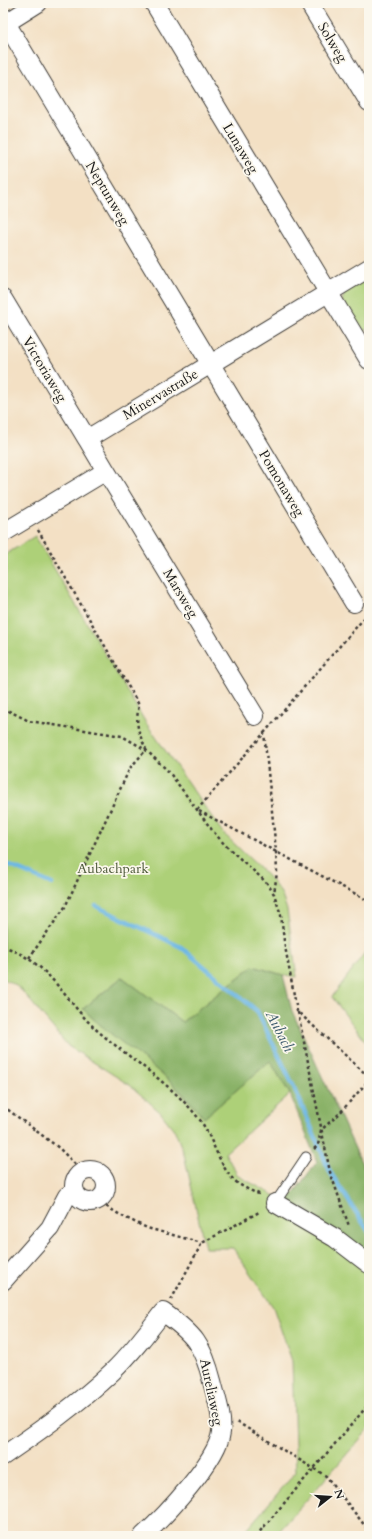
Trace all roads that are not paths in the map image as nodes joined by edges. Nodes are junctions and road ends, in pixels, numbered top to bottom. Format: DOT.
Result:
graph roads {
  1 [pos="38,3"];
  2 [pos="154,3"];
  3 [pos="309,3"];
  4 [pos="4,22"];
  5 [pos="369,102"];
  6 [pos="369,268"];
  7 [pos="328,292"];
  8 [pos="3,299"];
  9 [pos="369,360"];
  10 [pos="210,364"];
  11 [pos="87,439"];
  12 [pos="106,471"];
  13 [pos="3,533"];
  14 [pos="362,607"];
  15 [pos="255,716"];
  16 [pos="306,1157"];
  17 [pos="75,1191"];
  18 [pos="275,1203"];
  19 [pos="369,1264"];
  20 [pos="3,1281"];
  21 [pos="3,1456"];
  22 [pos="143,1536"];
  1 -- 4 [label="street"];
  2 -- 7 [label="street, Lunaweg"];
  3 -- 5 [label="street, Solweg"];
  4 -- 10 [label="street, Neptunweg"];
  6 -- 7 [label="street, Minervastraße"];
  7 -- 9 [label="street, Lunaweg"];
  7 -- 10 [label="street, Minervastraße"];
  8 -- 11 [label="street, Victoriaweg"];
  10 -- 11 [label="street, Minervastraße"];
  10 -- 14 [label="street, Pomonaweg"];
  11 -- 12 [label="street"];
  12 -- 13 [label="street"];
  12 -- 15 [label="street, Marsweg"];
  16 -- 18 [label="lane"];
  17 -- 17 [label="street"];
  17 -- 20 [label="street"];
  18 -- 19 [label="street"];
  21 -- 22 [label="street, Aureliaweg"];
}
